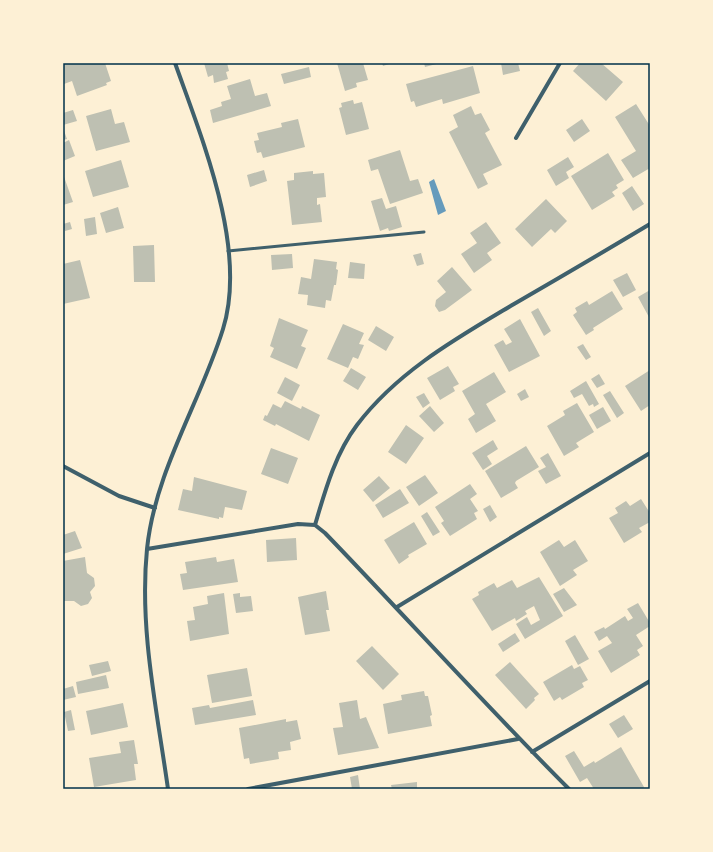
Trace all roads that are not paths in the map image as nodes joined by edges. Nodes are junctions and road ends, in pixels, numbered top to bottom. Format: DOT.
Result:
graph roads {
  1 [pos="175,63"];
  2 [pos="560,63"];
  3 [pos="516,138"];
  4 [pos="650,224"];
  5 [pos="424,232"];
  6 [pos="228,251"];
  7 [pos="650,453"];
  8 [pos="63,466"];
  9 [pos="155,508"];
  10 [pos="315,525"];
  11 [pos="147,549"];
  12 [pos="397,607"];
  13 [pos="650,681"];
  14 [pos="518,739"];
  15 [pos="532,752"];
  16 [pos="168,789"];
  17 [pos="248,789"];
  18 [pos="569,789"];
  1 -- 6 [label="street"];
  2 -- 3 [label="street"];
  4 -- 10 [label="street"];
  5 -- 6 [label="lane"];
  6 -- 9 [label="street"];
  7 -- 12 [label="street"];
  8 -- 9 [label="street"];
  9 -- 11 [label="street"];
  10 -- 11 [label="street"];
  10 -- 12 [label="street"];
  11 -- 16 [label="street"];
  12 -- 14 [label="street"];
  13 -- 15 [label="street"];
  14 -- 15 [label="street"];
  14 -- 17 [label="street"];
  15 -- 18 [label="street"];
}
